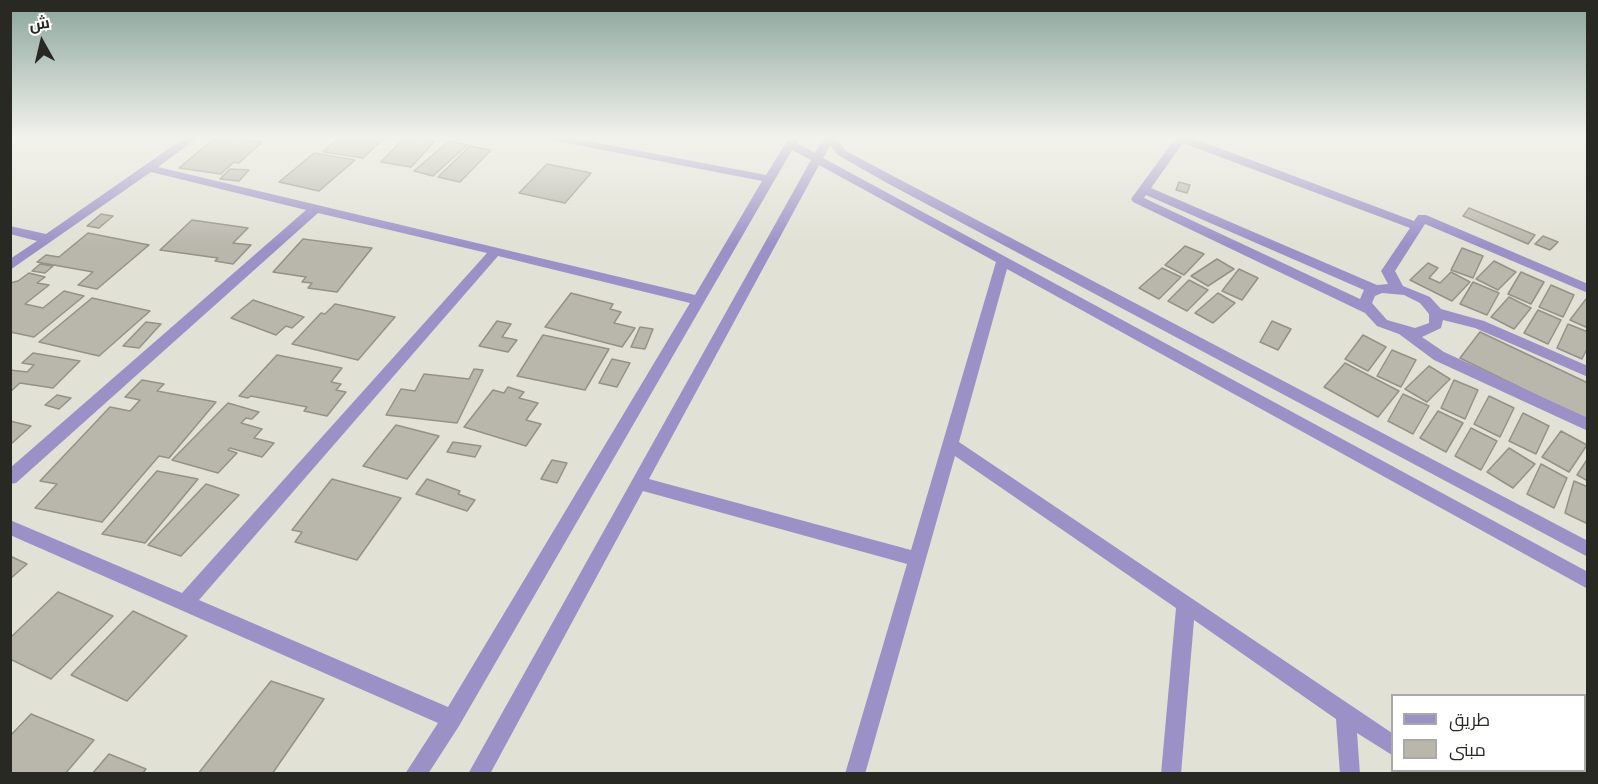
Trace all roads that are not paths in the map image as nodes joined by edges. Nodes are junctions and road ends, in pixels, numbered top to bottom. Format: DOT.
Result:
graph roads {
  1 [pos="142,173"];
  2 [pos="167,173"];
  3 [pos="740,173"];
  4 [pos="772,173"];
  5 [pos="809,173"];
  6 [pos="844,173"];
  7 [pos="878,173"];
  8 [pos="1155,173"];
  9 [pos="1275,173"];
  10 [pos="769,178"];
  11 [pos="1140,194"];
  12 [pos="316,208"];
  13 [pos="1416,226"];
  14 [pos="10,230"];
  15 [pos="48,239"];
  16 [pos="496,251"];
  17 [pos="1003,260"];
  18 [pos="10,266"];
  19 [pos="1397,288"];
  20 [pos="1375,289"];
  21 [pos="1587,289"];
  22 [pos="698,300"];
  23 [pos="1368,309"];
  24 [pos="1436,313"];
  25 [pos="1405,332"];
  26 [pos="1587,372"];
  27 [pos="1587,425"];
  28 [pos="950,444"];
  29 [pos="10,478"];
  30 [pos="640,483"];
  31 [pos="10,527"];
  32 [pos="1587,550"];
  33 [pos="917,559"];
  34 [pos="1587,581"];
  35 [pos="185,603"];
  36 [pos="1186,604"];
  37 [pos="1346,714"];
  38 [pos="452,719"];
  39 [pos="1391,744"];
  40 [pos="415,774"];
  41 [pos="478,774"];
  42 [pos="855,774"];
  43 [pos="1171,774"];
  44 [pos="1350,774"];
  1 -- 15 [label="street"];
  2 -- 12 [label="street"];
  3 -- 10 [label="street"];
  4 -- 10 [label="street"];
  5 -- 30 [label="street"];
  6 -- 17 [label="street"];
  7 -- 32 [label="street"];
  8 -- 11 [label="street"];
  9 -- 13 [label="street"];
  10 -- 22 [label="street"];
  11 -- 20 [label="street"];
  11 -- 23 [label="street"];
  12 -- 16 [label="street"];
  12 -- 29 [label="street"];
  13 -- 19 [label="street"];
  13 -- 21 [label="street"];
  14 -- 15 [label="street"];
  15 -- 18 [label="street"];
  16 -- 22 [label="street"];
  16 -- 35 [label="street"];
  17 -- 28 [label="street"];
  17 -- 34 [label="street"];
  19 -- 20 [label="street"];
  19 -- 24 [label="street"];
  20 -- 23 [label="street"];
  22 -- 38 [label="street"];
  23 -- 25 [label="street"];
  24 -- 25 [label="street"];
  24 -- 26 [label="street"];
  25 -- 27 [label="street"];
  28 -- 33 [label="street"];
  28 -- 36 [label="street"];
  30 -- 33 [label="street"];
  30 -- 41 [label="street"];
  31 -- 35 [label="street"];
  33 -- 42 [label="street"];
  35 -- 38 [label="street"];
  36 -- 37 [label="street"];
  36 -- 43 [label="street"];
  37 -- 39 [label="street"];
  37 -- 44 [label="street"];
  38 -- 40 [label="street"];
}
